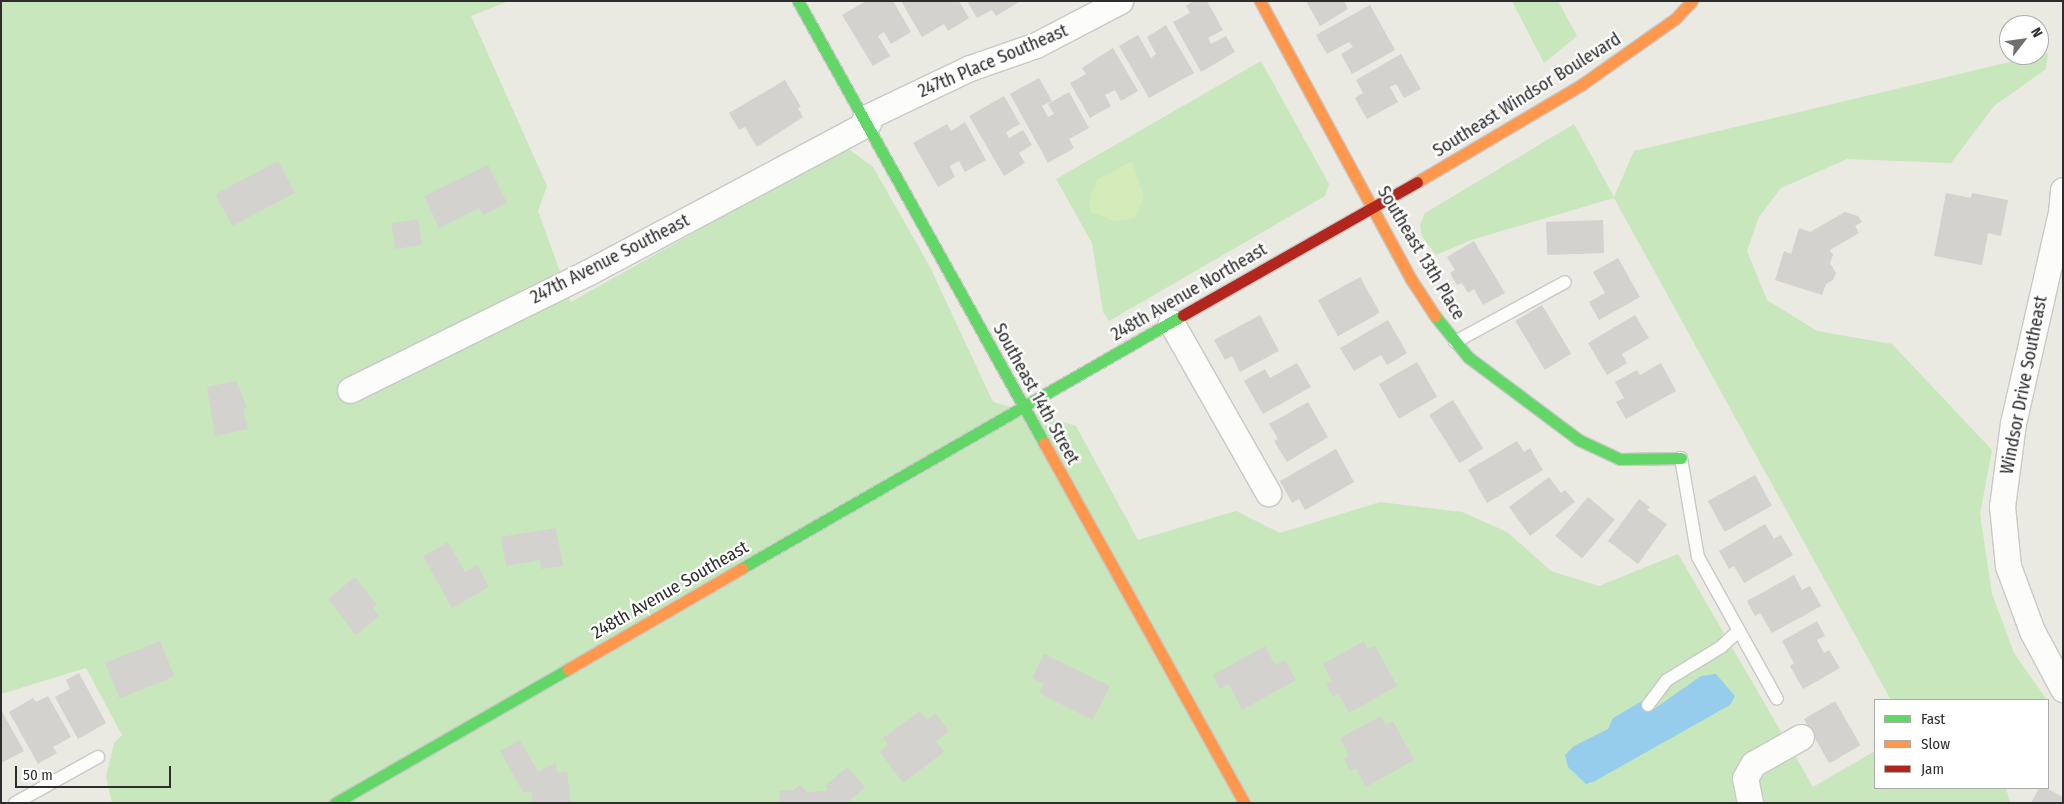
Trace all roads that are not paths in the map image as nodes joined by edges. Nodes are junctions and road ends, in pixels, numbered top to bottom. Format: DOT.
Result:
graph roads {
  1 [pos="798,1"];
  2 [pos="1120,1"];
  3 [pos="1260,1"];
  4 [pos="1692,1"];
  5 [pos="866,121"];
  6 [pos="2063,190"];
  7 [pos="1372,206"];
  8 [pos="1565,282"];
  9 [pos="1171,322"];
  10 [pos="1455,342"];
  11 [pos="350,390"];
  12 [pos="1023,408"];
  13 [pos="1681,458"];
  14 [pos="1268,493"];
  15 [pos="1738,631"];
  16 [pos="2063,689"];
  17 [pos="1777,699"];
  18 [pos="1648,705"];
  19 [pos="1802,737"];
  20 [pos="98,757"];
  21 [pos="16,803"];
  22 [pos="335,803"];
  23 [pos="1244,803"];
  24 [pos="1750,803"];
  1 -- 5 [label="street, Southeast 14th Street"];
  2 -- 5 [label="street, 247th Place Southeast"];
  3 -- 7 [label="street, Southeast 13th Place"];
  4 -- 7 [label="street, Southeast Windsor Boulevard"];
  5 -- 11 [label="street, 247th Avenue Southeast"];
  5 -- 12 [label="street, Southeast 14th Street"];
  6 -- 16 [label="street, Windsor Drive Southeast"];
  7 -- 9 [label="street, 248th Avenue Northeast"];
  7 -- 10 [label="street, Southeast 13th Place"];
  8 -- 10 [label="lane"];
  9 -- 12 [label="street, 248th Avenue Northeast"];
  9 -- 14 [label="street"];
  10 -- 13 [label="street, Southeast 13th Place"];
  12 -- 22 [label="street, 248th Avenue Southeast"];
  12 -- 23 [label="street, Southeast 14th Street"];
  13 -- 15 [label="lane"];
  15 -- 17 [label="lane"];
  15 -- 18 [label="lane"];
  19 -- 24 [label="street"];
  20 -- 21 [label="lane"];
}
